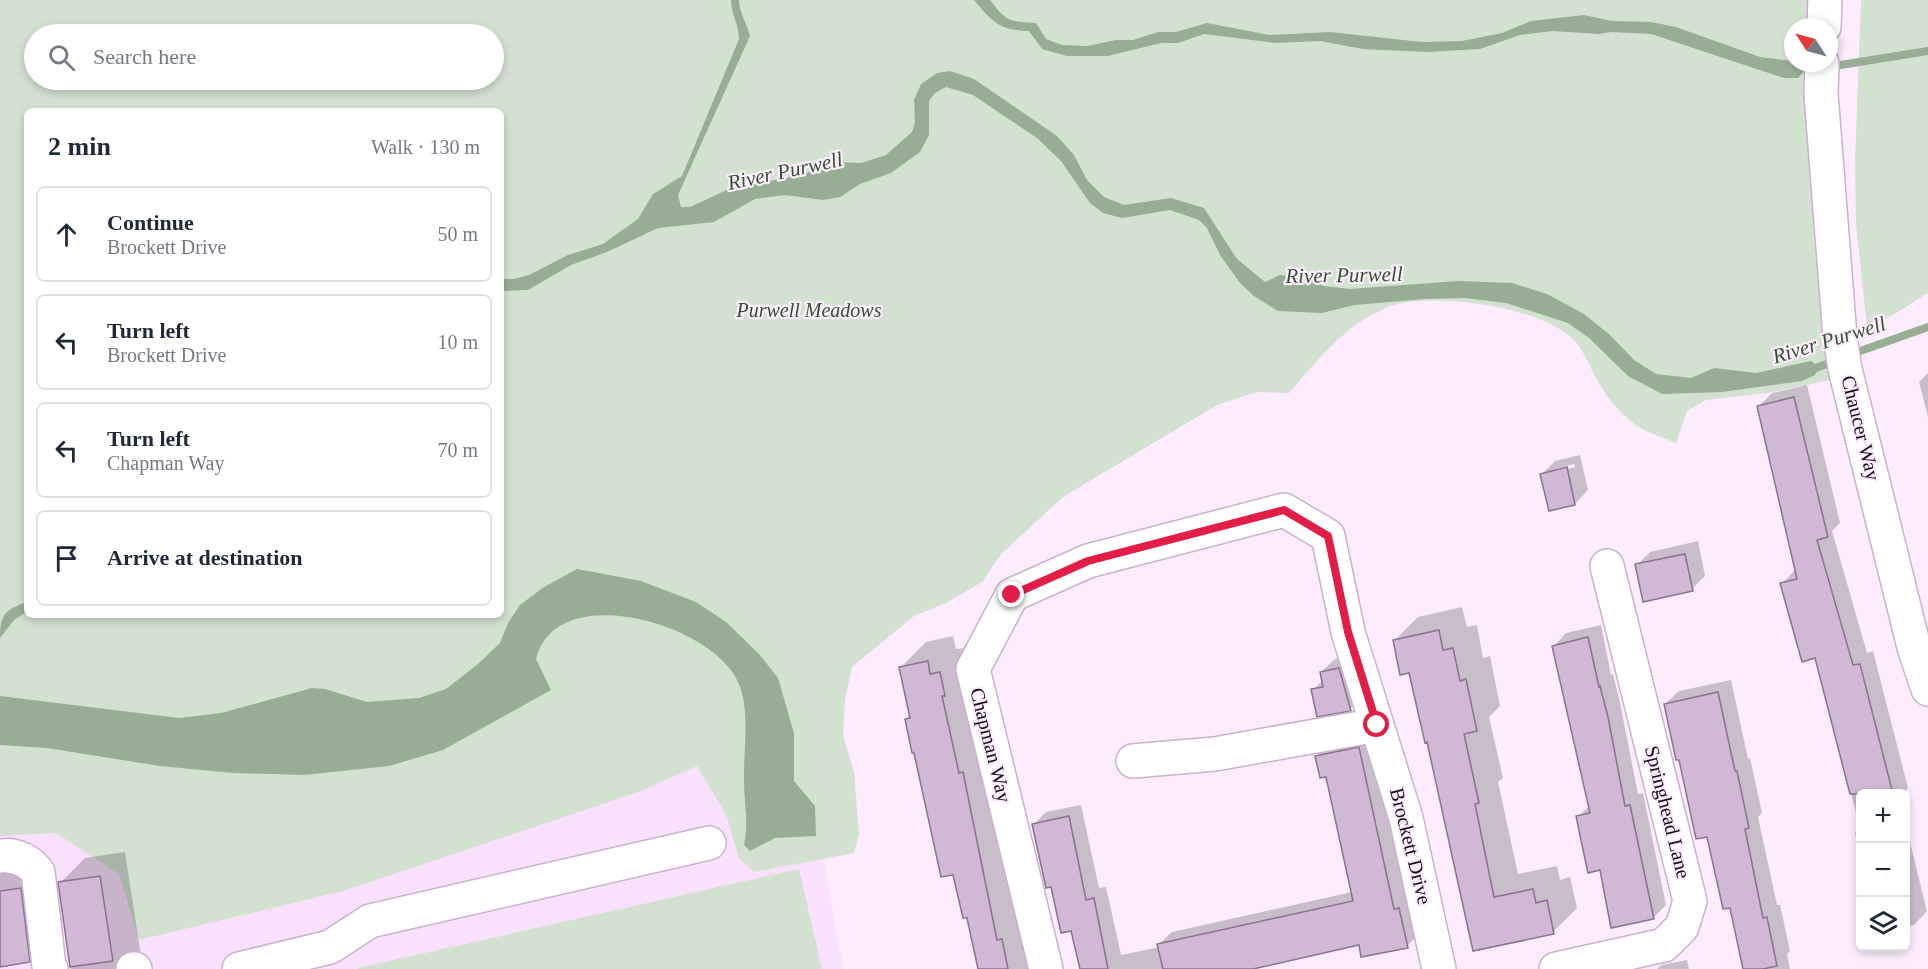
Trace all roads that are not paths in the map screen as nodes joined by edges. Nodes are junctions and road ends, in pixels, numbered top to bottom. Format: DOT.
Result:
graph roads {
  1 [pos="1826,0"];
  2 [pos="1825,18"];
  3 [pos="1822,78"];
  4 [pos="1284,510"];
  5 [pos="1607,566"];
  6 [pos="1921,645"];
  7 [pos="1928,689"];
  8 [pos="1377,725"];
  9 [pos="1133,760"];
  10 [pos="709,843"];
  11 [pos="0,856"];
  12 [pos="51,969"];
  13 [pos="239,969"];
  14 [pos="1046,969"];
  15 [pos="1440,969"];
  16 [pos="1556,969"];
  1 -- 2 [label="street"];
  3 -- 6 [label="street, Chaucer Way"];
  4 -- 8 [label="street, Brockett Drive"];
  4 -- 14 [label="street, Chapman Way"];
  5 -- 16 [label="street, Springhead Lane"];
  6 -- 7 [label="street, Chaucer Way"];
  8 -- 9 [label="street"];
  8 -- 15 [label="street, Brockett Drive"];
  10 -- 13 [label="street"];
  11 -- 12 [label="street"];
}
